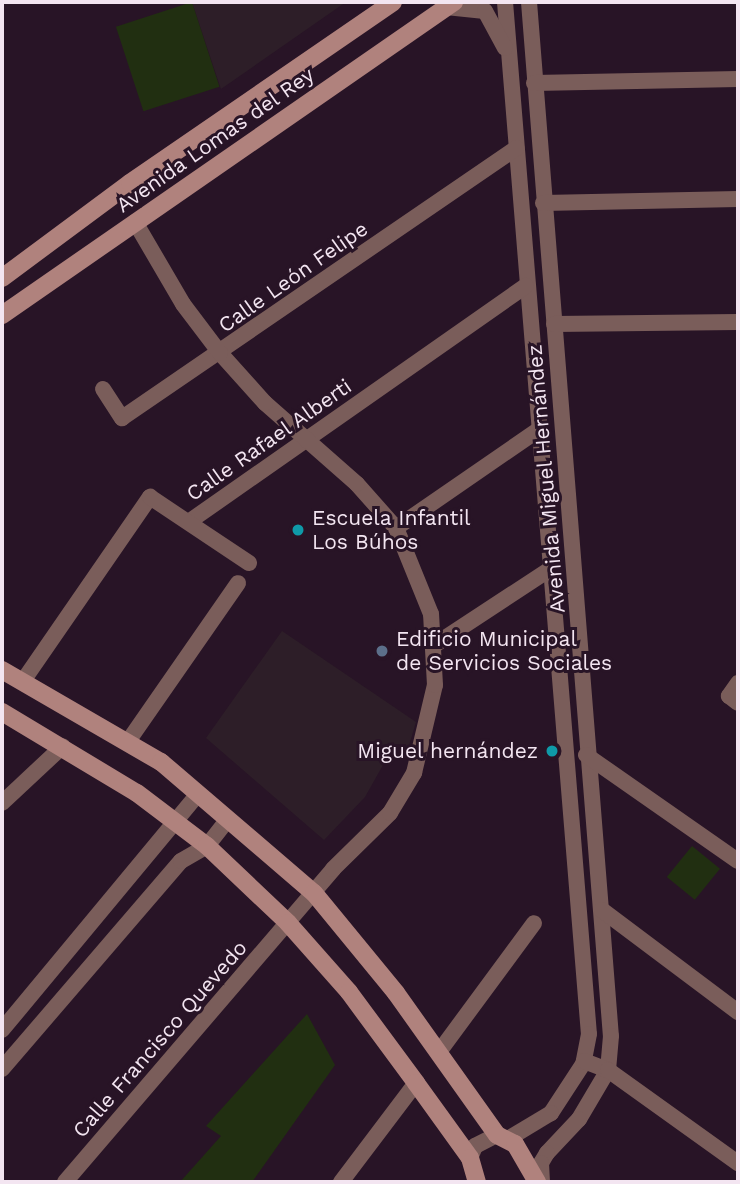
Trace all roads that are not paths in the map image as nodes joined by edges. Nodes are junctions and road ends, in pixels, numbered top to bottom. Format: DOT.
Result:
graph roads {
  1 [pos="393,2"];
  2 [pos="505,2"];
  3 [pos="529,2"];
  4 [pos="450,4"];
  5 [pos="510,61"];
  6 [pos="738,79"];
  7 [pos="534,83"];
  8 [pos="516,148"];
  9 [pos="738,199"];
  10 [pos="543,203"];
  11 [pos="135,222"];
  12 [pos="2,278"];
  13 [pos="526,286"];
  14 [pos="2,315"];
  15 [pos="738,322"];
  16 [pos="554,324"];
  17 [pos="220,353"];
  18 [pos="103,389"];
  19 [pos="541,428"];
  20 [pos="305,440"];
  21 [pos="191,521"];
  22 [pos="396,528"];
  23 [pos="249,564"];
  24 [pos="550,569"];
  25 [pos="238,583"];
  26 [pos="436,644"];
  27 [pos="2,670"];
  28 [pos="23,681"];
  29 [pos="738,683"];
  30 [pos="738,703"];
  31 [pos="2,712"];
  32 [pos="129,740"];
  33 [pos="63,746"];
  34 [pos="591,755"];
  35 [pos="567,758"];
  36 [pos="198,794"];
  37 [pos="2,803"];
  38 [pos="228,819"];
  39 [pos="175,822"];
  40 [pos="206,846"];
  41 [pos="738,861"];
  42 [pos="138,867"];
  43 [pos="163,882"];
  44 [pos="314,893"];
  45 [pos="602,910"];
  46 [pos="288,923"];
  47 [pos="534,923"];
  48 [pos="738,1012"];
  49 [pos="2,1030"];
  50 [pos="439,1052"];
  51 [pos="584,1060"];
  52 [pos="2,1069"];
  53 [pos="608,1070"];
  54 [pos="416,1083"];
  55 [pos="502,1138"];
  56 [pos="470,1158"];
  57 [pos="738,1163"];
  58 [pos="532,1179"];
  59 [pos="65,1182"];
  60 [pos="341,1182"];
  61 [pos="477,1182"];
  1 -- 12 [label="main road, Avenida Lomas del Rey"];
  2 -- 5 [label="street, Avenida Miguel Hernández"];
  3 -- 7 [label="street, Avenida Miguel Hernández"];
  4 -- 5 [label="street"];
  4 -- 11 [label="main road, Avenida Lomas del Rey"];
  5 -- 8 [label="street, Avenida Miguel Hernández"];
  6 -- 7 [label="street"];
  7 -- 10 [label="street, Avenida Miguel Hernández"];
  8 -- 13 [label="street, Avenida Miguel Hernández"];
  8 -- 17 [label="street, Calle León Felipe"];
  9 -- 10 [label="street"];
  10 -- 16 [label="street, Avenida Miguel Hernández"];
  11 -- 14 [label="main road, Avenida Lomas del Rey"];
  11 -- 17 [label="street, Calle Francisco Quevedo"];
  13 -- 19 [label="street, Avenida Miguel Hernández"];
  13 -- 20 [label="street, Calle Rafael Alberti"];
  15 -- 16 [label="street"];
  16 -- 34 [label="street, Avenida Miguel Hernández"];
  17 -- 18 [label="street, Calle León Felipe"];
  17 -- 20 [label="street, Calle Francisco Quevedo"];
  19 -- 22 [label="street"];
  19 -- 24 [label="street, Avenida Miguel Hernández"];
  20 -- 21 [label="street, Calle Rafael Alberti"];
  20 -- 22 [label="street, Calle Francisco Quevedo"];
  21 -- 23 [label="street"];
  21 -- 28 [label="street, Calle Rafael Alberti"];
  22 -- 26 [label="street, Calle Francisco Quevedo"];
  24 -- 26 [label="street"];
  24 -- 35 [label="street, Avenida Miguel Hernández"];
  25 -- 32 [label="street"];
  26 -- 44 [label="street, Calle Francisco Quevedo"];
  27 -- 28 [label="main road"];
  28 -- 32 [label="main road"];
  29 -- 30 [label="street"];
  31 -- 33 [label="main road"];
  32 -- 36 [label="main road"];
  33 -- 37 [label="street"];
  33 -- 39 [label="main road"];
  34 -- 35 [label="street"];
  34 -- 41 [label="street"];
  34 -- 45 [label="street, Avenida Miguel Hernández"];
  35 -- 51 [label="street, Avenida Miguel Hernández"];
  36 -- 38 [label="main road"];
  36 -- 39 [label="street"];
  38 -- 40 [label="street"];
  38 -- 44 [label="main road"];
  39 -- 40 [label="main road"];
  39 -- 42 [label="street"];
  40 -- 43 [label="street"];
  40 -- 46 [label="main road"];
  42 -- 43 [label="street"];
  42 -- 49 [label="street"];
  43 -- 52 [label="street"];
  44 -- 46 [label="street, Calle Francisco Quevedo"];
  44 -- 50 [label="main road"];
  45 -- 48 [label="street"];
  45 -- 53 [label="street, Avenida Miguel Hernández"];
  46 -- 54 [label="main road"];
  46 -- 59 [label="street, Calle Francisco Quevedo"];
  47 -- 50 [label="street"];
  50 -- 55 [label="main road"];
  51 -- 53 [label="street"];
  51 -- 55 [label="street, Avenida Miguel Hernández"];
  53 -- 57 [label="street"];
  53 -- 58 [label="street, Avenida Miguel Hernández"];
  54 -- 56 [label="main road"];
  54 -- 60 [label="street"];
  55 -- 56 [label="street, Avenida Miguel Hernández"];
  55 -- 58 [label="main road"];
  56 -- 61 [label="main road"];
}
